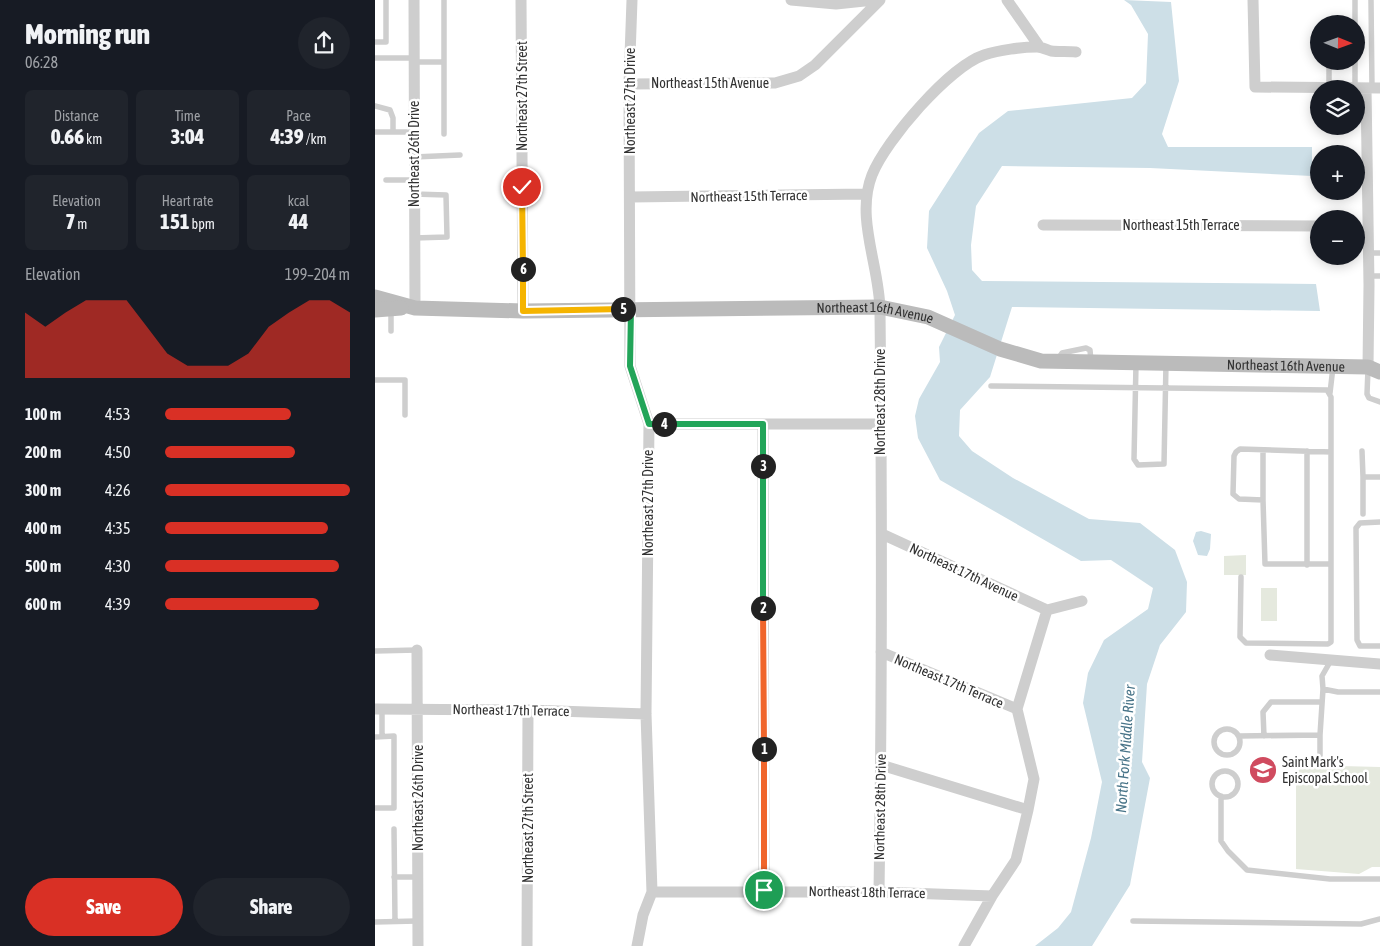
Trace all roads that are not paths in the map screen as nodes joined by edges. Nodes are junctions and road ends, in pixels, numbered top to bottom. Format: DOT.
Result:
graph roads {
  1 [pos="386,0"];
  2 [pos="414,0"];
  3 [pos="444,0"];
  4 [pos="521,0"];
  5 [pos="632,0"];
  6 [pos="791,0"];
  7 [pos="874,0"];
  8 [pos="879,0"];
  9 [pos="1007,0"];
  10 [pos="1253,0"];
  11 [pos="1355,0"];
  12 [pos="1371,0"];
  13 [pos="1355,15"];
  14 [pos="375,42"];
  15 [pos="1039,46"];
  16 [pos="1076,52"];
  17 [pos="375,58"];
  18 [pos="414,60"];
  19 [pos="444,62"];
  20 [pos="1359,70"];
  21 [pos="629,84"];
  22 [pos="1310,87"];
  23 [pos="1368,88"];
  24 [pos="375,106"];
  25 [pos="375,132"];
  26 [pos="393,132"];
  27 [pos="414,132"];
  28 [pos="445,134"];
  29 [pos="460,156"];
  30 [pos="414,157"];
  31 [pos="387,180"];
  32 [pos="414,180"];
  33 [pos="414,194"];
  34 [pos="867,194"];
  35 [pos="631,198"];
  36 [pos="1043,225"];
  37 [pos="1310,226"];
  38 [pos="1368,226"];
  39 [pos="414,238"];
  40 [pos="1374,253"];
  41 [pos="1375,276"];
  42 [pos="375,297"];
  43 [pos="391,306"];
  44 [pos="880,307"];
  45 [pos="415,308"];
  46 [pos="631,309"];
  47 [pos="375,310"];
  48 [pos="523,311"];
  49 [pos="391,331"];
  50 [pos="1136,364"];
  51 [pos="1165,364"];
  52 [pos="1333,366"];
  53 [pos="1376,367"];
  54 [pos="375,380"];
  55 [pos="991,386"];
  56 [pos="1135,387"];
  57 [pos="1165,388"];
  58 [pos="1329,392"];
  59 [pos="1380,402"];
  60 [pos="405,415"];
  61 [pos="649,424"];
  62 [pos="763,424"];
  63 [pos="879,424"];
  64 [pos="1263,450"];
  65 [pos="1307,451"];
  66 [pos="1331,452"];
  67 [pos="1362,452"];
  68 [pos="1363,477"];
  69 [pos="1380,477"];
  70 [pos="1263,500"];
  71 [pos="1363,514"];
  72 [pos="1380,522"];
  73 [pos="882,534"];
  74 [pos="1331,564"];
  75 [pos="1307,565"];
  76 [pos="1241,577"];
  77 [pos="1082,601"];
  78 [pos="1047,610"];
  79 [pos="1380,646"];
  80 [pos="417,650"];
  81 [pos="375,651"];
  82 [pos="881,652"];
  83 [pos="1269,655"];
  84 [pos="1331,662"];
  85 [pos="1380,664"];
  86 [pos="1323,689"];
  87 [pos="1380,692"];
  88 [pos="1321,702"];
  89 [pos="419,708"];
  90 [pos="378,709"];
  91 [pos="1017,709"];
  92 [pos="528,710"];
  93 [pos="647,714"];
  94 [pos="1320,735"];
  95 [pos="375,736"];
  96 [pos="382,736"];
  97 [pos="1240,736"];
  98 [pos="1264,736"];
  99 [pos="1320,758"];
  100 [pos="881,766"];
  101 [pos="1221,796"];
  102 [pos="375,808"];
  103 [pos="1028,810"];
  104 [pos="394,829"];
  105 [pos="394,877"];
  106 [pos="417,877"];
  107 [pos="1380,879"];
  108 [pos="764,890"];
  109 [pos="652,892"];
  110 [pos="879,892"];
  111 [pos="992,896"];
  112 [pos="1380,919"];
  113 [pos="417,920"];
  114 [pos="395,921"];
  115 [pos="1133,921"];
  116 [pos="375,922"];
  117 [pos="417,946"];
  118 [pos="527,946"];
  119 [pos="637,946"];
  120 [pos="964,946"];
  1 -- 14 [label="lane"];
  2 -- 18 [label="street, Northeast 26th Drive"];
  3 -- 19 [label="lane"];
  4 -- 48 [label="street, Northeast 27th Street"];
  5 -- 21 [label="street, Northeast 27th Drive"];
  6 -- 7 [label="street"];
  8 -- 21 [label="street, Northeast 15th Avenue"];
  9 -- 15 [label="street"];
  10 -- 22 [label="street"];
  11 -- 13 [label="lane"];
  12 -- 23 [label="lane"];
  15 -- 16 [label="street, Northeast 28th Drive"];
  15 -- 34 [label="street, Northeast 28th Drive"];
  17 -- 18 [label="lane"];
  18 -- 19 [label="lane"];
  18 -- 27 [label="street, Northeast 26th Drive"];
  19 -- 28 [label="lane"];
  20 -- 23 [label="lane"];
  21 -- 35 [label="street, Northeast 27th Drive"];
  23 -- 38 [label="street"];
  24 -- 26 [label="lane"];
  25 -- 26 [label="lane"];
  26 -- 27 [label="lane"];
  27 -- 30 [label="street, Northeast 26th Drive"];
  29 -- 30 [label="lane"];
  30 -- 32 [label="street, Northeast 26th Drive"];
  31 -- 32 [label="lane"];
  32 -- 33 [label="street, Northeast 26th Drive"];
  33 -- 39 [label="street, Northeast 26th Drive"];
  33 -- 39 [label="lane"];
  34 -- 35 [label="street, Northeast 15th Terrace"];
  34 -- 44 [label="street, Northeast 28th Drive"];
  35 -- 46 [label="street, Northeast 27th Drive"];
  36 -- 37 [label="street, Northeast 15th Terrace"];
  38 -- 40 [label="street"];
  39 -- 45 [label="street, Northeast 26th Drive"];
  40 -- 41 [label="street"];
  41 -- 53 [label="street"];
  42 -- 43 [label="street"];
  43 -- 45 [label="street, Northeast 16th Avenue"];
  43 -- 47 [label="street, Northeast 16th Avenue"];
  43 -- 49 [label="lane"];
  44 -- 46 [label="street, Northeast 16th Avenue"];
  44 -- 50 [label="street, Northeast 16th Avenue"];
  44 -- 63 [label="street, Northeast 28th Drive"];
  45 -- 48 [label="street, Northeast 16th Avenue"];
  46 -- 48 [label="street, Northeast 16th Avenue"];
  46 -- 61 [label="street, Northeast 27th Drive"];
  50 -- 51 [label="street, Northeast 16th Avenue"];
  50 -- 56 [label="lane"];
  51 -- 52 [label="street, Northeast 16th Avenue"];
  51 -- 57 [label="lane"];
  52 -- 53 [label="street, Northeast 16th Avenue"];
  52 -- 58 [label="lane"];
  53 -- 59 [label="lane"];
  54 -- 60 [label="lane"];
  55 -- 56 [label="lane"];
  56 -- 57 [label="lane"];
  56 -- 57 [label="lane"];
  57 -- 58 [label="lane"];
  58 -- 66 [label="lane"];
  61 -- 62 [label="street"];
  61 -- 93 [label="street, Northeast 27th Drive"];
  62 -- 63 [label="street"];
  62 -- 108 [label="street"];
  63 -- 73 [label="street, Northeast 28th Drive"];
  64 -- 65 [label="lane"];
  64 -- 70 [label="lane"];
  64 -- 70 [label="lane"];
  65 -- 66 [label="lane"];
  65 -- 75 [label="lane"];
  66 -- 74 [label="lane"];
  67 -- 68 [label="lane"];
  68 -- 69 [label="lane"];
  68 -- 71 [label="lane"];
  70 -- 75 [label="lane"];
  72 -- 79 [label="lane"];
  73 -- 78 [label="street, Northeast 17th Avenue"];
  73 -- 82 [label="street, Northeast 28th Drive"];
  74 -- 75 [label="lane"];
  74 -- 76 [label="lane"];
  77 -- 78 [label="street"];
  78 -- 91 [label="street"];
  80 -- 81 [label="lane"];
  80 -- 89 [label="street, Northeast 26th Drive"];
  82 -- 91 [label="street, Northeast 17th Terrace"];
  82 -- 100 [label="street, Northeast 28th Drive"];
  83 -- 84 [label="street"];
  84 -- 85 [label="street"];
  84 -- 86 [label="lane"];
  86 -- 87 [label="lane"];
  86 -- 88 [label="lane"];
  88 -- 94 [label="lane"];
  88 -- 98 [label="lane"];
  89 -- 90 [label="street, Northeast 17th Terrace"];
  89 -- 92 [label="street, Northeast 17th Terrace"];
  89 -- 106 [label="street, Northeast 26th Drive"];
  90 -- 96 [label="lane"];
  91 -- 103 [label="street"];
  92 -- 93 [label="street, Northeast 17th Terrace"];
  92 -- 118 [label="street, Northeast 27th Street"];
  93 -- 109 [label="street, Northeast 27th Drive"];
  94 -- 98 [label="lane"];
  94 -- 99 [label="lane"];
  95 -- 96 [label="lane"];
  96 -- 102 [label="lane"];
  97 -- 97 [label="lane"];
  97 -- 98 [label="lane"];
  100 -- 103 [label="street"];
  100 -- 110 [label="street, Northeast 28th Drive"];
  101 -- 101 [label="lane"];
  101 -- 107 [label="lane"];
  103 -- 111 [label="street"];
  104 -- 105 [label="lane"];
  105 -- 106 [label="lane"];
  105 -- 114 [label="lane"];
  106 -- 113 [label="street, Northeast 26th Drive"];
  108 -- 109 [label="street, Northeast 18th Terrace"];
  108 -- 110 [label="street, Northeast 18th Terrace"];
  109 -- 119 [label="street, Northeast 27th Drive"];
  110 -- 111 [label="street, Northeast 18th Terrace"];
  111 -- 120 [label="street"];
  112 -- 115 [label="lane"];
  113 -- 114 [label="lane"];
  113 -- 117 [label="street, Northeast 26th Drive"];
  114 -- 116 [label="lane"];
}
